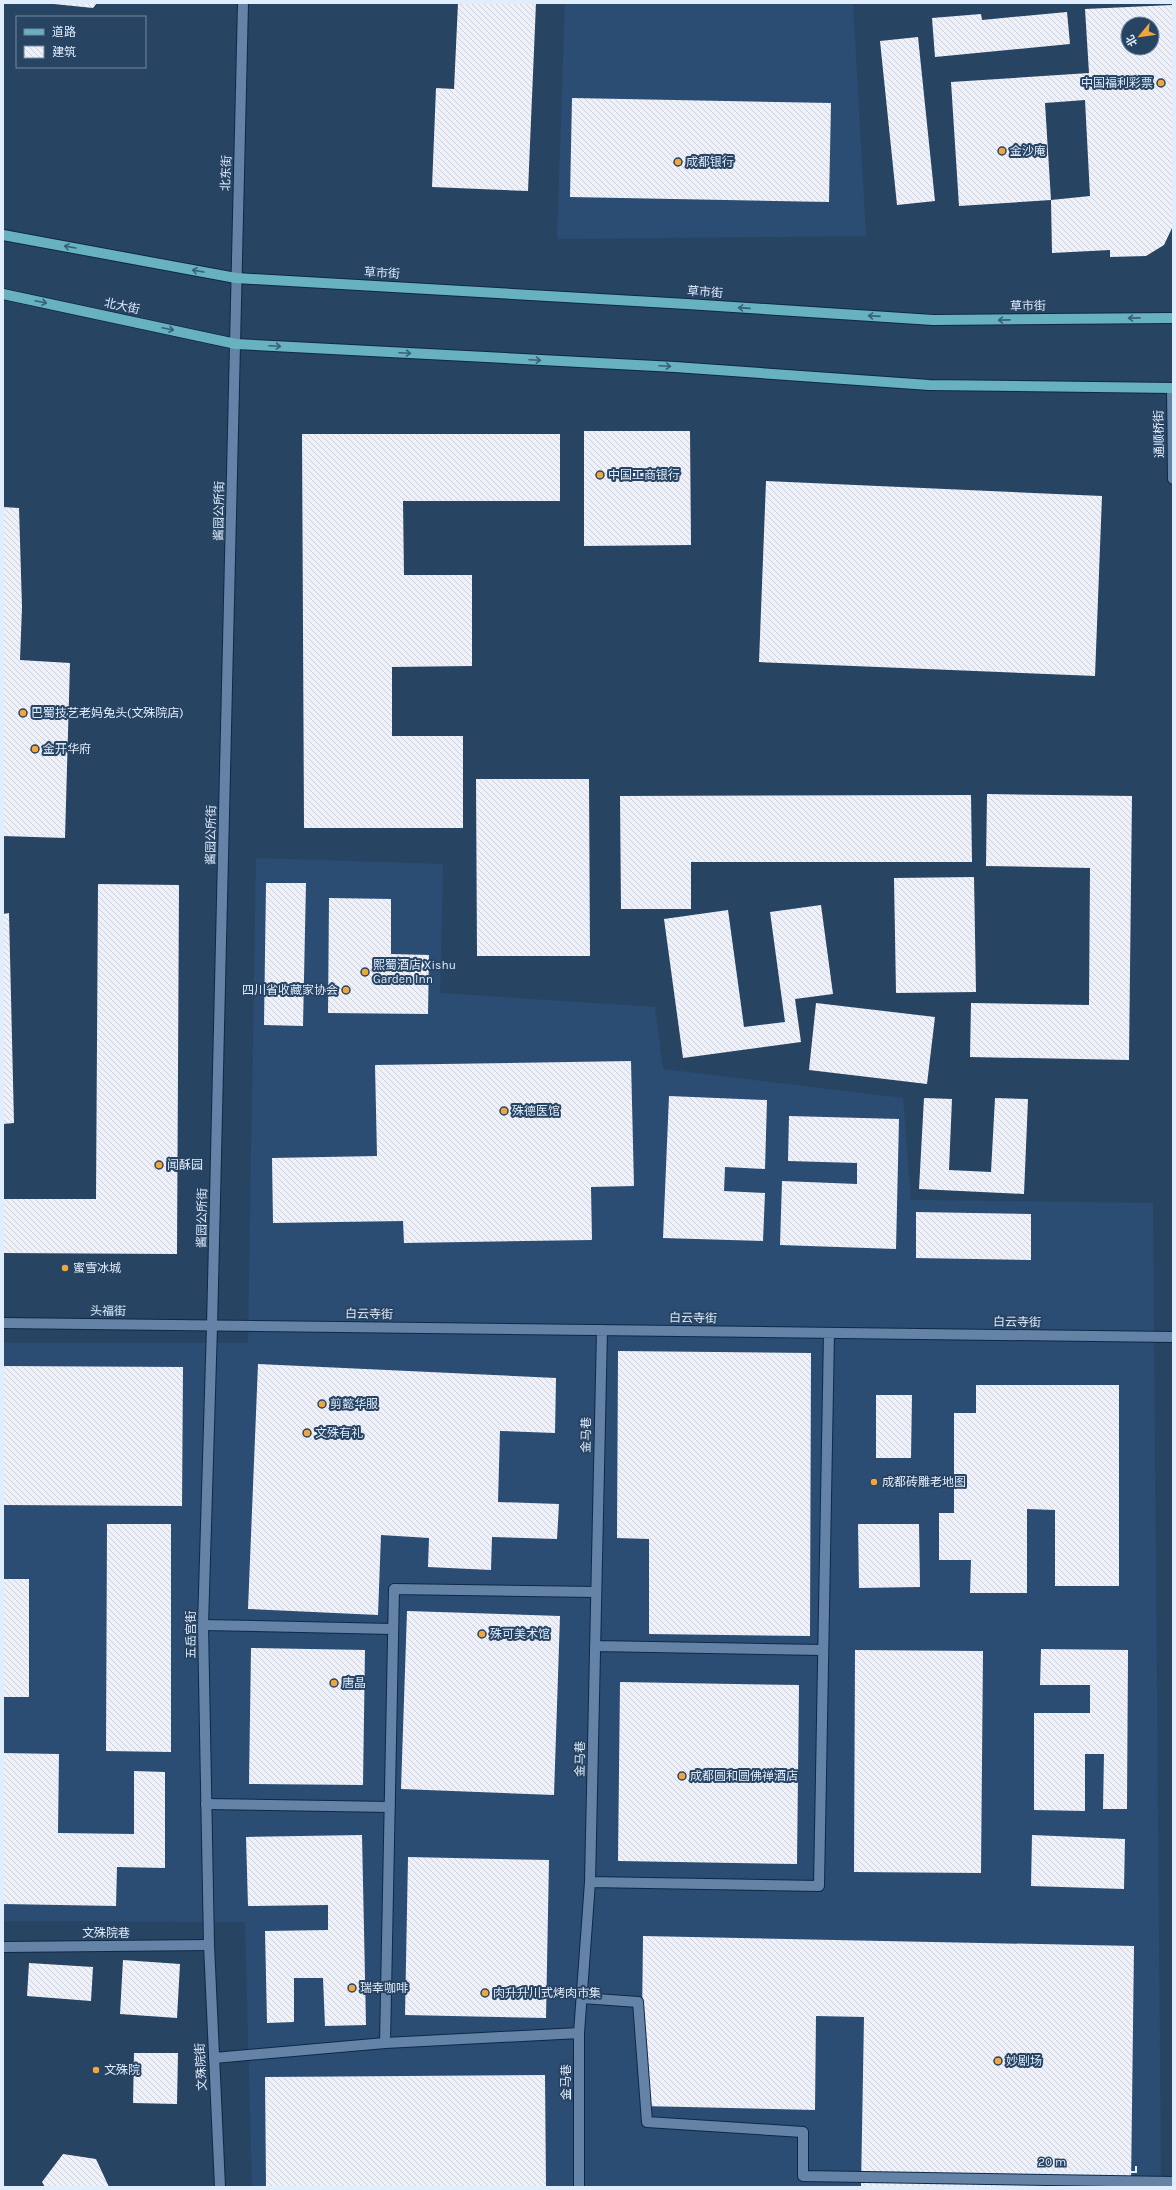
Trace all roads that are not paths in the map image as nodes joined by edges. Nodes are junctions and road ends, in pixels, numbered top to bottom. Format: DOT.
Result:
graph roads {
  1 [pos="243,3"];
  2 [pos="3,235"];
  3 [pos="236,278"];
  4 [pos="3,294"];
  5 [pos="1172,316"];
  6 [pos="236,344"];
  7 [pos="1172,388"];
  8 [pos="1173,479"];
  9 [pos="3,1323"];
  10 [pos="212,1326"];
  11 [pos="602,1330"];
  12 [pos="829,1333"];
  13 [pos="1173,1337"];
  14 [pos="596,1592"];
  15 [pos="203,1625"];
  16 [pos="393,1629"];
  17 [pos="595,1646"];
  18 [pos="823,1650"];
  19 [pos="206,1804"];
  20 [pos="390,1806"];
  21 [pos="590,1882"];
  22 [pos="209,1945"];
  23 [pos="3,1947"];
  24 [pos="582,1998"];
  25 [pos="579,2033"];
  26 [pos="385,2043"];
  27 [pos="214,2058"];
  28 [pos="1173,2182"];
  29 [pos="220,2187"];
  30 [pos="579,2187"];
  1 -- 3 [label="street, 北东街"];
  3 -- 2 [label="main road, one-way"];
  5 -- 3 [label="main road, 草市街, one-way"];
  3 -- 6 [label="street, 北东街"];
  4 -- 6 [label="main road, 北大街, one-way"];
  6 -- 7 [label="main road, one-way"];
  6 -- 10 [label="street, 酱园公所街"];
  7 -- 8 [label="street, 通顺桥街"];
  9 -- 10 [label="street, 头福街"];
  10 -- 11 [label="street, 白云寺街"];
  10 -- 15 [label="street, 五岳宫街"];
  11 -- 12 [label="street, 白云寺街"];
  11 -- 14 [label="street, 金马巷"];
  12 -- 13 [label="street, 白云寺街"];
  12 -- 18 [label="street"];
  14 -- 16 [label="street"];
  14 -- 17 [label="street, 金马巷"];
  15 -- 16 [label="street"];
  15 -- 19 [label="street, 五岳宫街"];
  16 -- 20 [label="street"];
  17 -- 18 [label="street"];
  17 -- 21 [label="street, 金马巷"];
  18 -- 21 [label="street"];
  19 -- 20 [label="street"];
  19 -- 22 [label="street, 五岳宫街"];
  20 -- 26 [label="street"];
  21 -- 24 [label="street, 金马巷"];
  22 -- 23 [label="street, 文殊院巷"];
  22 -- 27 [label="street, 文殊院街"];
  24 -- 25 [label="street, 金马巷"];
  24 -- 28 [label="street"];
  25 -- 26 [label="street"];
  25 -- 30 [label="street, 金马巷"];
  26 -- 27 [label="street"];
  27 -- 29 [label="street, 文殊院街"];
}
